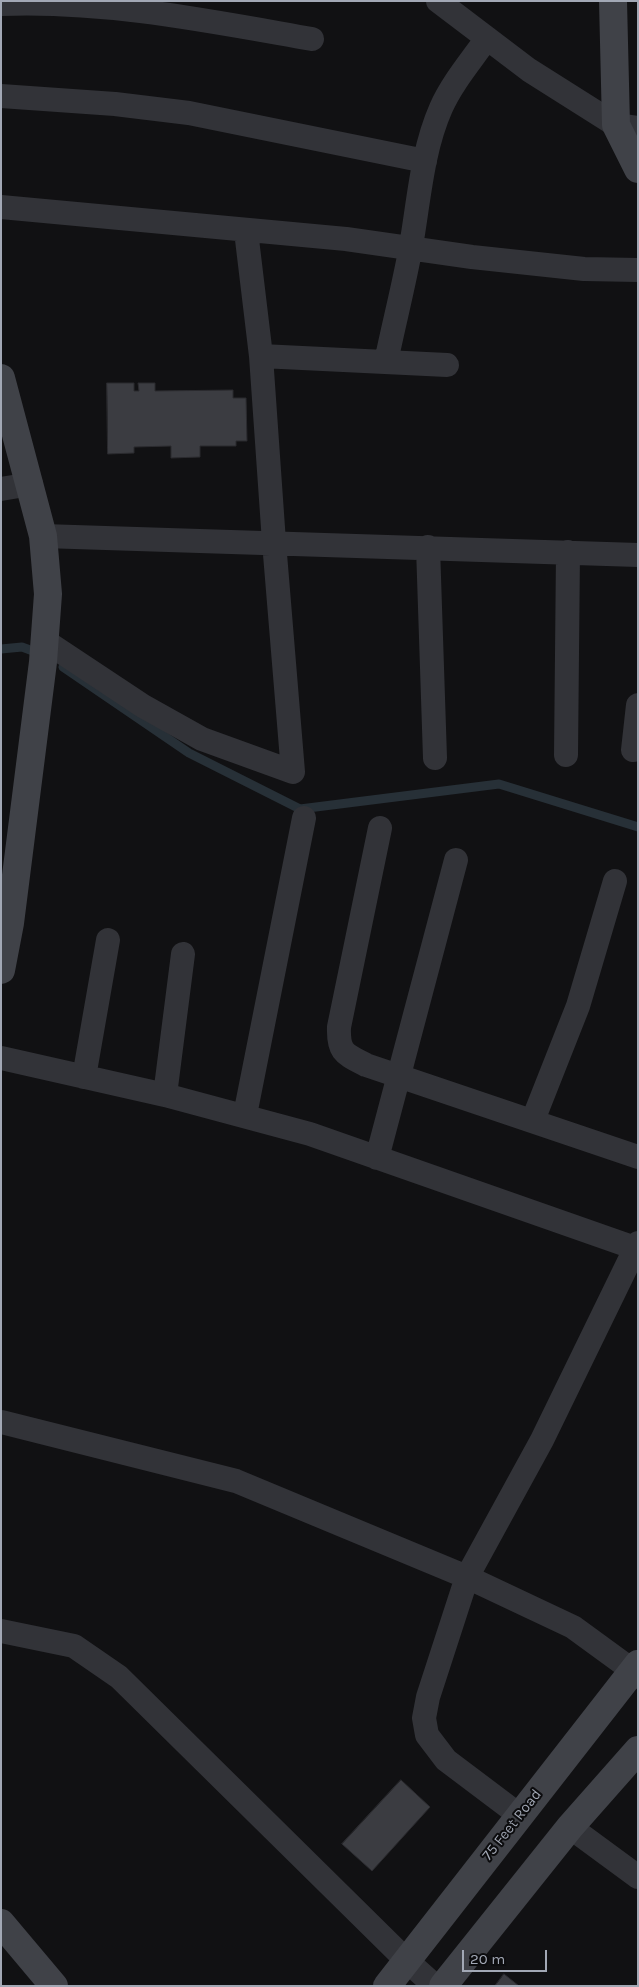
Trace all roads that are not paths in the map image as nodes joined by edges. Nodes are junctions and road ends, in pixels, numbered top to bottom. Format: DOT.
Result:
graph roads {
  1 [pos="438,1"];
  2 [pos="613,1"];
  3 [pos="1,4"];
  4 [pos="487,38"];
  5 [pos="312,39"];
  6 [pos="1,96"];
  7 [pos="627,127"];
  8 [pos="424,161"];
  9 [pos="638,169"];
  10 [pos="1,207"];
  11 [pos="246,231"];
  12 [pos="410,248"];
  13 [pos="638,270"];
  14 [pos="261,356"];
  15 [pos="386,362"];
  16 [pos="447,365"];
  17 [pos="1,378"];
  18 [pos="30,484"];
  19 [pos="1,490"];
  20 [pos="43,536"];
  21 [pos="274,542"];
  22 [pos="428,547"];
  23 [pos="568,552"];
  24 [pos="638,555"];
  25 [pos="44,649"];
  26 [pos="638,704"];
  27 [pos="633,750"];
  28 [pos="566,755"];
  29 [pos="435,758"];
  30 [pos="304,818"];
  31 [pos="380,828"];
  32 [pos="456,860"];
  33 [pos="615,881"];
  34 [pos="6,923"];
  35 [pos="108,940"];
  36 [pos="183,954"];
  37 [pos="1,970"];
  38 [pos="1,1058"];
  39 [pos="400,1076"];
  40 [pos="84,1077"];
  41 [pos="165,1095"];
  42 [pos="245,1115"];
  43 [pos="533,1120"];
  44 [pos="638,1157"];
  45 [pos="377,1158"];
  46 [pos="637,1247"];
  47 [pos="1,1422"];
  48 [pos="468,1577"];
  49 [pos="1,1631"];
  50 [pos="636,1670"];
  51 [pos="638,1750"];
  52 [pos="519,1815"];
  53 [pos="570,1827"];
  54 [pos="638,1877"];
  55 [pos="1,1923"];
  56 [pos="406,1960"];
  57 [pos="54,1986"];
  58 [pos="387,1986"];
  59 [pos="435,1986"];
  60 [pos="443,1986"];
  1 -- 4 [label="street"];
  2 -- 7 [label="street"];
  3 -- 5 [label="street"];
  4 -- 7 [label="street"];
  4 -- 8 [label="street"];
  6 -- 8 [label="street"];
  7 -- 9 [label="street"];
  8 -- 12 [label="street"];
  10 -- 11 [label="street"];
  11 -- 12 [label="street"];
  11 -- 14 [label="street"];
  12 -- 13 [label="street"];
  12 -- 15 [label="street"];
  14 -- 15 [label="street"];
  14 -- 21 [label="street"];
  15 -- 16 [label="street"];
  17 -- 18 [label="street"];
  18 -- 19 [label="street"];
  18 -- 20 [label="street"];
  20 -- 21 [label="street"];
  20 -- 25 [label="street"];
  21 -- 22 [label="street"];
  21 -- 25 [label="street"];
  22 -- 23 [label="street"];
  22 -- 29 [label="street"];
  23 -- 24 [label="street"];
  23 -- 28 [label="street"];
  25 -- 34 [label="street"];
  26 -- 27 [label="street"];
  30 -- 42 [label="street"];
  31 -- 39 [label="street"];
  32 -- 39 [label="street"];
  33 -- 43 [label="street"];
  34 -- 37 [label="street"];
  35 -- 40 [label="street"];
  36 -- 41 [label="street"];
  38 -- 40 [label="street"];
  39 -- 43 [label="street"];
  39 -- 45 [label="street"];
  40 -- 41 [label="street"];
  41 -- 42 [label="street"];
  42 -- 45 [label="street"];
  43 -- 44 [label="street"];
  45 -- 46 [label="street"];
  46 -- 48 [label="street"];
  47 -- 48 [label="street"];
  48 -- 50 [label="street"];
  48 -- 52 [label="street"];
  49 -- 56 [label="street"];
  50 -- 52 [label="street, 75 Feet Road"];
  51 -- 53 [label="street"];
  52 -- 56 [label="street, 75 Feet Road"];
  53 -- 54 [label="street"];
  53 -- 60 [label="street"];
  55 -- 57 [label="street"];
  56 -- 58 [label="street, 75 Feet Road"];
  56 -- 59 [label="street"];
}
